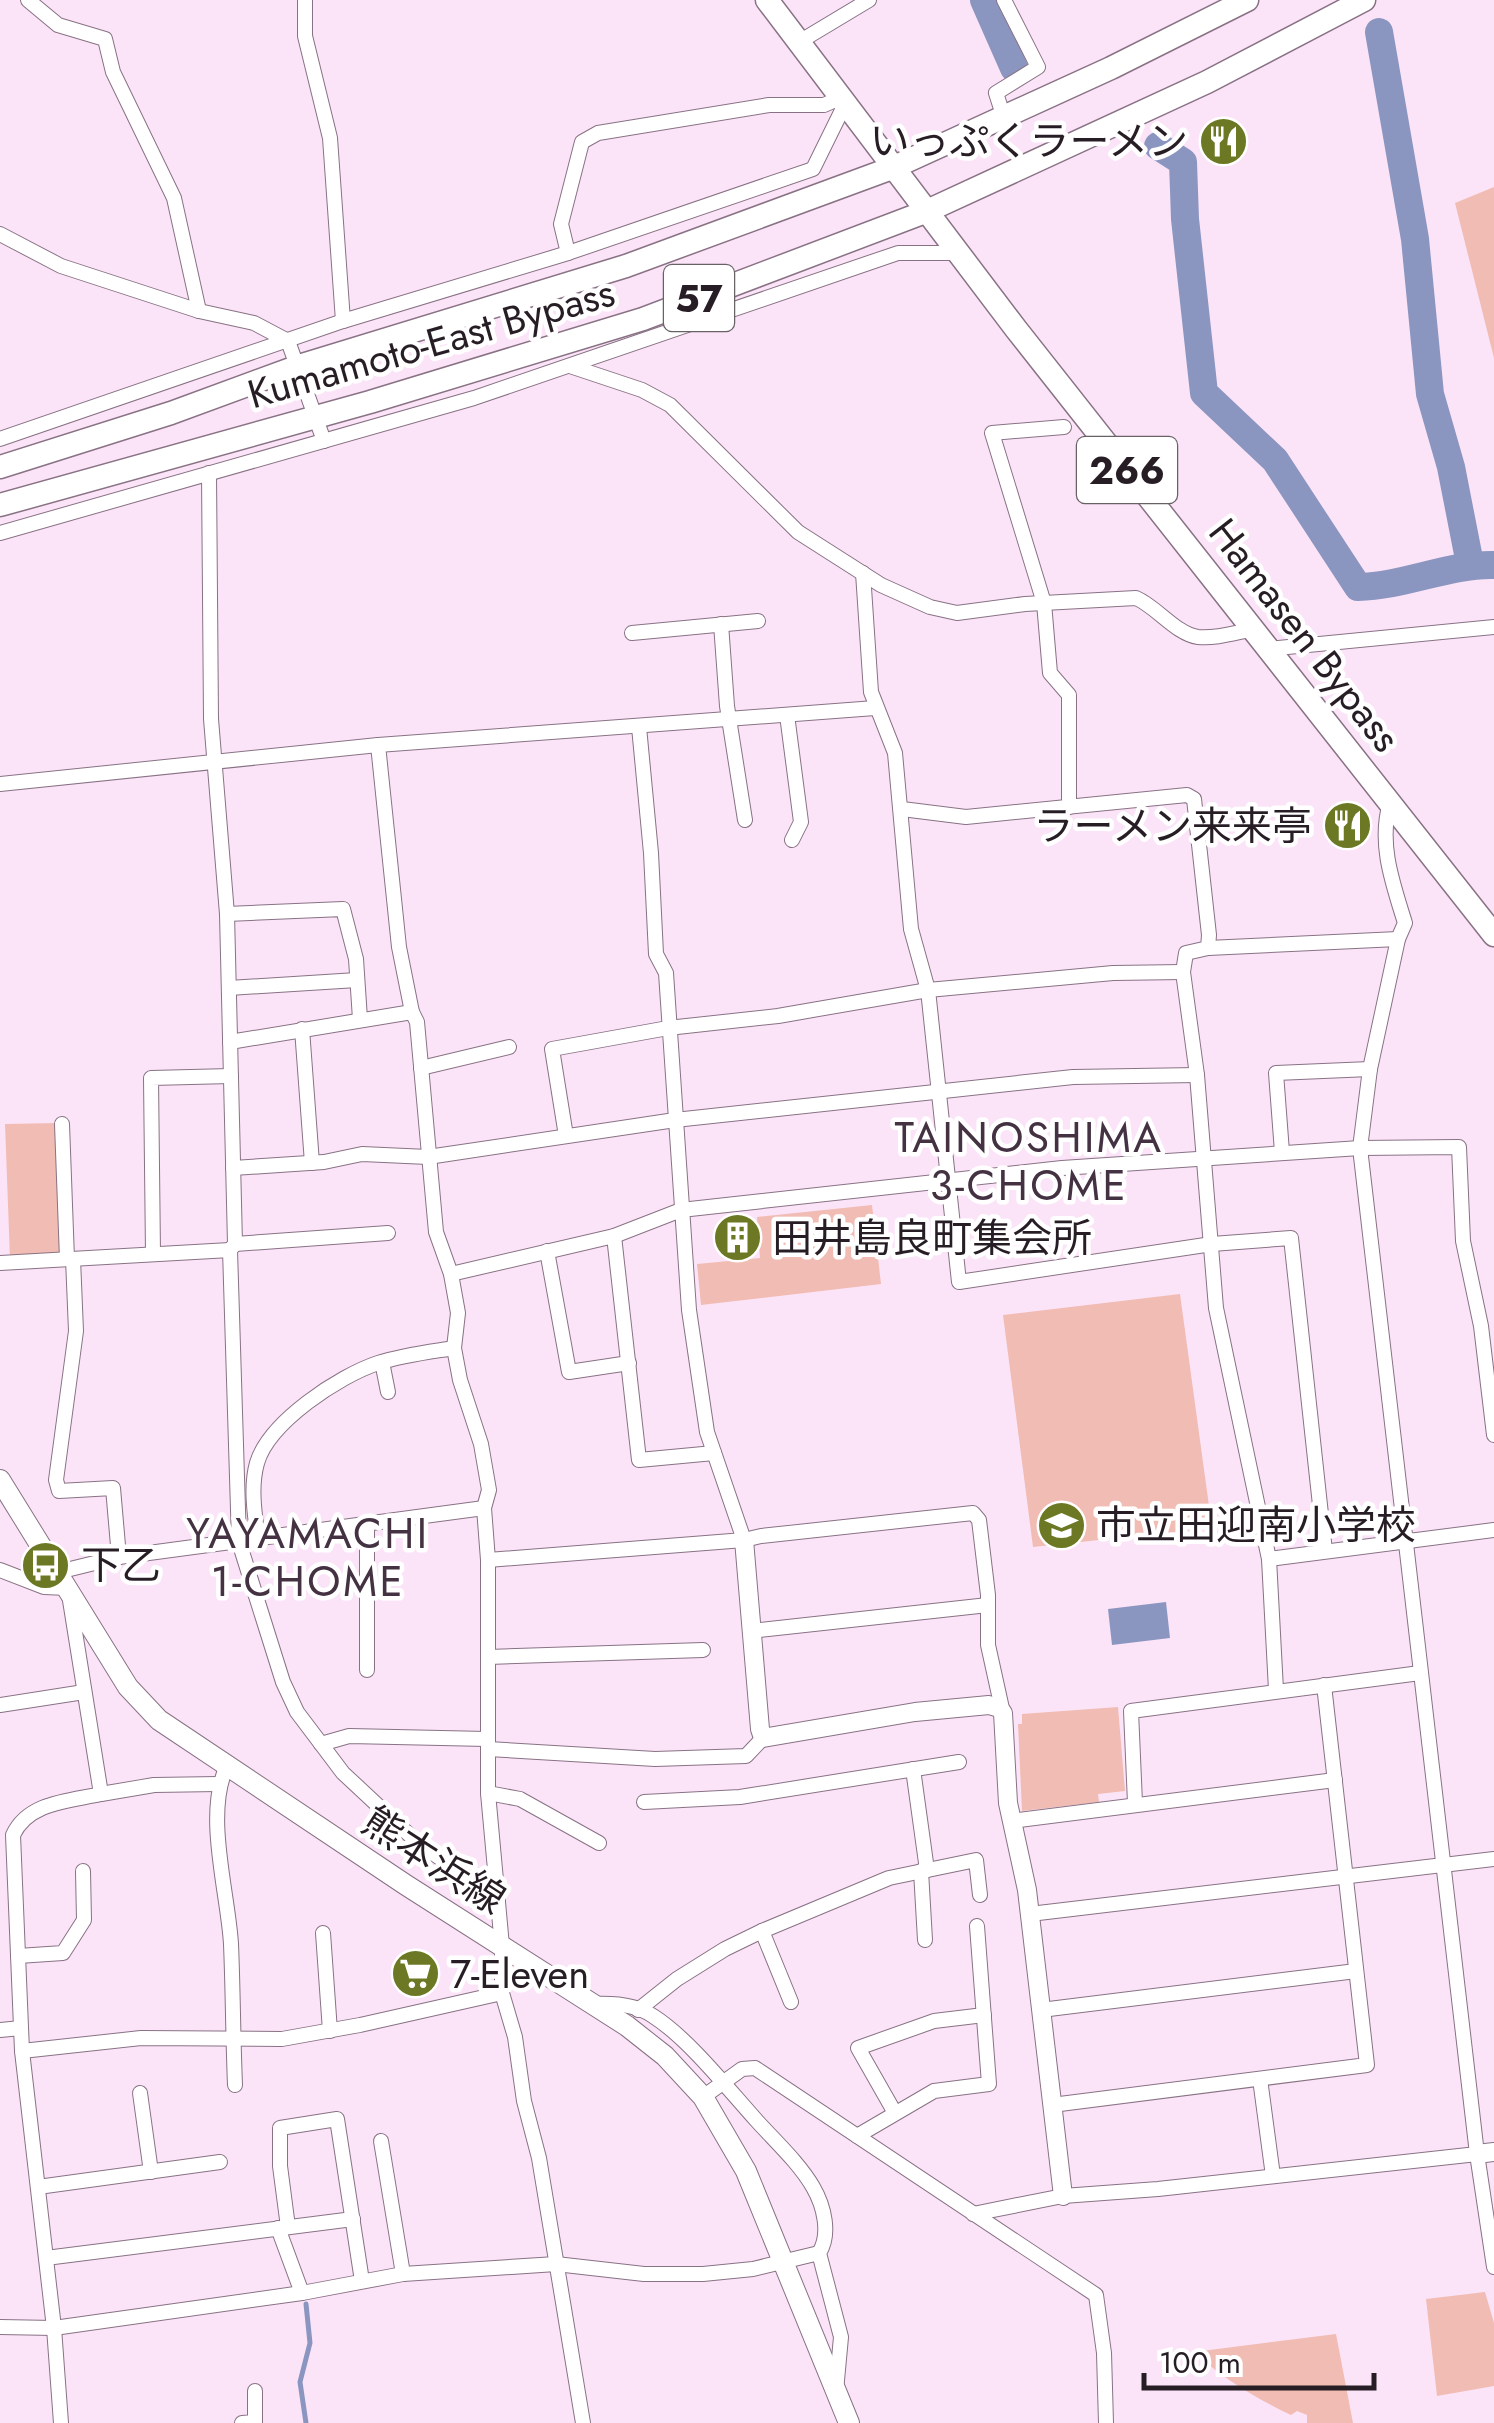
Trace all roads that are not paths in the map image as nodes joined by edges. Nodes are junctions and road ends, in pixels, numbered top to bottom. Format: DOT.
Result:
graph roads {
  1 [pos="28,0"];
  2 [pos="304,0"];
  3 [pos="767,0"];
  4 [pos="869,0"];
  5 [pos="1004,0"];
  6 [pos="1247,0"];
  7 [pos="1364,0"];
  8 [pos="799,42"];
  9 [pos="844,100"];
  10 [pos="1004,118"];
  11 [pos="892,168"];
  12 [pos="925,212"];
  13 [pos="0,234"];
  14 [pos="568,253"];
  15 [pos="958,253"];
  16 [pos="199,311"];
  17 [pos="343,321"];
  18 [pos="288,341"];
  19 [pos="299,366"];
  20 [pos="570,366"];
  21 [pos="316,417"];
  22 [pos="1064,426"];
  23 [pos="0,439"];
  24 [pos="324,441"];
  25 [pos="0,468"];
  26 [pos="209,474"];
  27 [pos="0,505"];
  28 [pos="0,532"];
  29 [pos="863,573"];
  30 [pos="1044,603"];
  31 [pos="758,621"];
  32 [pos="721,624"];
  33 [pos="1494,627"];
  34 [pos="632,632"];
  35 [pos="1262,639"];
  36 [pos="876,708"];
  37 [pos="787,715"];
  38 [pos="730,719"];
  39 [pos="639,727"];
  40 [pos="378,744"];
  41 [pos="214,763"];
  42 [pos="0,784"];
  43 [pos="1390,804"];
  44 [pos="1069,807"];
  45 [pos="902,808"];
  46 [pos="745,820"];
  47 [pos="792,840"];
  48 [pos="228,914"];
  49 [pos="1494,935"];
  50 [pos="1398,938"];
  51 [pos="1208,948"];
  52 [pos="1182,972"];
  53 [pos="357,980"];
  54 [pos="229,988"];
  55 [pos="928,990"];
  56 [pos="412,1012"];
  57 [pos="360,1018"];
  58 [pos="668,1028"];
  59 [pos="302,1029"];
  60 [pos="230,1042"];
  61 [pos="509,1047"];
  62 [pos="421,1068"];
  63 [pos="1370,1069"];
  64 [pos="1197,1075"];
  65 [pos="231,1076"];
  66 [pos="936,1092"];
  67 [pos="675,1120"];
  68 [pos="62,1124"];
  69 [pos="566,1136"];
  70 [pos="1360,1148"];
  71 [pos="1282,1152"];
  72 [pos="428,1157"];
  73 [pos="1204,1157"];
  74 [pos="312,1162"];
  75 [pos="233,1168"];
  76 [pos="948,1182"];
  77 [pos="681,1210"];
  78 [pos="388,1233"];
  79 [pos="614,1236"];
  80 [pos="1212,1244"];
  81 [pos="232,1247"];
  82 [pos="546,1251"];
  83 [pos="154,1254"];
  84 [pos="70,1259"];
  85 [pos="0,1263"];
  86 [pos="451,1274"];
  87 [pos="1488,1325"];
  88 [pos="454,1348"];
  89 [pos="382,1362"];
  90 [pos="629,1363"];
  91 [pos="388,1392"];
  92 [pos="1493,1423"];
  93 [pos="1494,1435"];
  94 [pos="714,1453"];
  95 [pos="0,1480"];
  96 [pos="484,1508"];
  97 [pos="367,1524"];
  98 [pos="1494,1530"];
  99 [pos="258,1540"];
  100 [pos="744,1540"];
  101 [pos="1406,1540"];
  102 [pos="238,1542"];
  103 [pos="1325,1550"];
  104 [pos="119,1556"];
  105 [pos="1269,1559"];
  106 [pos="488,1560"];
  107 [pos="0,1570"];
  108 [pos="63,1580"];
  109 [pos="988,1605"];
  110 [pos="751,1631"];
  111 [pos="703,1650"];
  112 [pos="488,1658"];
  113 [pos="367,1670"];
  114 [pos="1420,1673"];
  115 [pos="1324,1684"];
  116 [pos="1276,1690"];
  117 [pos="84,1692"];
  118 [pos="0,1705"];
  119 [pos="1003,1714"];
  120 [pos="764,1738"];
  121 [pos="321,1744"];
  122 [pos="488,1744"];
  123 [pos="959,1762"];
  124 [pos="913,1769"];
  125 [pos="222,1775"];
  126 [pos="1334,1780"];
  127 [pos="488,1793"];
  128 [pos="100,1794"];
  129 [pos="644,1802"];
  130 [pos="1135,1804"];
  131 [pos="1011,1821"];
  132 [pos="599,1843"];
  133 [pos="1494,1859"];
  134 [pos="1445,1866"];
  135 [pos="924,1871"];
  136 [pos="83,1872"];
  137 [pos="1346,1878"];
  138 [pos="8,1889"];
  139 [pos="980,1895"];
  140 [pos="498,1898"];
  141 [pos="1030,1914"];
  142 [pos="977,1926"];
  143 [pos="762,1931"];
  144 [pos="323,1933"];
  145 [pos="925,1940"];
  146 [pos="502,1946"];
  147 [pos="18,1956"];
  148 [pos="1356,1972"];
  149 [pos="502,1993"];
  150 [pos="791,2002"];
  151 [pos="592,2004"];
  152 [pos="638,2010"];
  153 [pos="1042,2010"];
  154 [pos="984,2014"];
  155 [pos="21,2028"];
  156 [pos="0,2030"];
  157 [pos="330,2030"];
  158 [pos="234,2040"];
  159 [pos="22,2051"];
  160 [pos="1260,2079"];
  161 [pos="724,2084"];
  162 [pos="235,2086"];
  163 [pos="140,2093"];
  164 [pos="703,2098"];
  165 [pos="1052,2105"];
  166 [pos="896,2113"];
  167 [pos="856,2136"];
  168 [pos="382,2142"];
  169 [pos="1485,2153"];
  170 [pos="220,2162"];
  171 [pos="151,2172"];
  172 [pos="1273,2176"];
  173 [pos="38,2187"];
  174 [pos="1063,2196"];
  175 [pos="973,2214"];
  176 [pos="353,2219"];
  177 [pos="283,2228"];
  178 [pos="819,2254"];
  179 [pos="46,2258"];
  180 [pos="556,2264"];
  181 [pos="783,2264"];
  182 [pos="1494,2267"];
  183 [pos="404,2274"];
  184 [pos="362,2281"];
  185 [pos="302,2293"];
  186 [pos="0,2327"];
  187 [pos="54,2328"];
  188 [pos="255,2392"];
  189 [pos="836,2392"];
  190 [pos="61,2423"];
  191 [pos="242,2423"];
  192 [pos="583,2423"];
  193 [pos="849,2423"];
  194 [pos="1106,2423"];
  1 -- 16 [label="street"];
  2 -- 17 [label="street"];
  3 -- 8 [label="highway, Hamasen Bypass / 266"];
  4 -- 8 [label="street"];
  5 -- 10 [label="street"];
  6 -- 10 [label="highway, Kumamoto-East Bypass / 57"];
  7 -- 12 [label="highway, Kumamoto-East Bypass / 57"];
  8 -- 9 [label="highway, Hamasen Bypass / 266"];
  9 -- 11 [label="highway, Hamasen Bypass / 266"];
  9 -- 14 [label="street"];
  9 -- 14 [label="street"];
  10 -- 11 [label="highway, Kumamoto-East Bypass / 57"];
  11 -- 12 [label="highway, Hamasen Bypass / 266"];
  11 -- 19 [label="highway, Kumamoto-East Bypass / 57"];
  12 -- 15 [label="highway, Hamasen Bypass / 266"];
  12 -- 21 [label="highway, Kumamoto-East Bypass / 57"];
  13 -- 16 [label="street"];
  14 -- 17 [label="street"];
  15 -- 20 [label="street"];
  15 -- 35 [label="highway, Hamasen Bypass / 266"];
  16 -- 18 [label="street"];
  17 -- 18 [label="street"];
  18 -- 19 [label="street"];
  18 -- 23 [label="street"];
  19 -- 21 [label="street"];
  19 -- 25 [label="highway, Kumamoto-East Bypass / 57"];
  20 -- 24 [label="street"];
  20 -- 29 [label="street"];
  21 -- 24 [label="street"];
  21 -- 27 [label="highway, Kumamoto-East Bypass / 57"];
  22 -- 30 [label="street"];
  24 -- 26 [label="street"];
  26 -- 28 [label="street"];
  26 -- 41 [label="street"];
  29 -- 30 [label="street"];
  29 -- 36 [label="street"];
  30 -- 35 [label="street"];
  30 -- 44 [label="street"];
  31 -- 32 [label="street"];
  32 -- 34 [label="street"];
  32 -- 38 [label="street"];
  33 -- 35 [label="street"];
  35 -- 43 [label="highway, Hamasen Bypass / 266"];
  36 -- 37 [label="street"];
  36 -- 45 [label="street"];
  37 -- 38 [label="street"];
  37 -- 47 [label="street"];
  38 -- 39 [label="street"];
  38 -- 46 [label="street"];
  39 -- 40 [label="street"];
  39 -- 58 [label="street"];
  40 -- 41 [label="street"];
  40 -- 56 [label="street"];
  41 -- 42 [label="street"];
  41 -- 48 [label="street"];
  43 -- 49 [label="highway, Hamasen Bypass / 266"];
  43 -- 50 [label="street"];
  44 -- 45 [label="street"];
  44 -- 51 [label="street"];
  45 -- 55 [label="street"];
  48 -- 53 [label="street"];
  48 -- 54 [label="street"];
  50 -- 51 [label="street"];
  50 -- 63 [label="street"];
  51 -- 52 [label="street"];
  52 -- 55 [label="street"];
  52 -- 64 [label="street"];
  53 -- 54 [label="street"];
  53 -- 57 [label="street"];
  54 -- 60 [label="street"];
  55 -- 58 [label="street"];
  55 -- 66 [label="street"];
  56 -- 57 [label="street"];
  56 -- 62 [label="street"];
  57 -- 59 [label="street"];
  58 -- 67 [label="street"];
  58 -- 69 [label="street"];
  59 -- 60 [label="street"];
  59 -- 74 [label="street"];
  60 -- 65 [label="street"];
  61 -- 62 [label="street"];
  62 -- 72 [label="street"];
  63 -- 70 [label="street"];
  63 -- 71 [label="street"];
  64 -- 66 [label="street"];
  64 -- 73 [label="street"];
  65 -- 75 [label="street"];
  65 -- 83 [label="street"];
  66 -- 67 [label="street"];
  66 -- 76 [label="street"];
  67 -- 69 [label="street"];
  67 -- 77 [label="street"];
  68 -- 84 [label="street"];
  69 -- 72 [label="street"];
  70 -- 71 [label="street"];
  70 -- 87 [label="street"];
  70 -- 101 [label="street"];
  71 -- 73 [label="street"];
  72 -- 74 [label="street"];
  72 -- 86 [label="street"];
  73 -- 76 [label="street"];
  73 -- 80 [label="street"];
  74 -- 75 [label="street"];
  75 -- 81 [label="street"];
  76 -- 77 [label="street"];
  76 -- 80 [label="street"];
  77 -- 79 [label="street"];
  77 -- 94 [label="street"];
  78 -- 81 [label="street"];
  79 -- 82 [label="street"];
  79 -- 90 [label="street"];
  80 -- 103 [label="street"];
  80 -- 105 [label="street"];
  81 -- 83 [label="street"];
  81 -- 102 [label="street"];
  82 -- 86 [label="street"];
  82 -- 90 [label="street"];
  83 -- 84 [label="street"];
  84 -- 85 [label="street"];
  84 -- 104 [label="street"];
  86 -- 88 [label="street"];
  87 -- 92 [label="street"];
  88 -- 89 [label="street"];
  88 -- 96 [label="street"];
  89 -- 91 [label="street"];
  89 -- 99 [label="street"];
  90 -- 94 [label="street"];
  92 -- 93 [label="street"];
  94 -- 100 [label="street"];
  95 -- 108 [label="main road, 熊本浜線"];
  96 -- 97 [label="street"];
  96 -- 106 [label="street"];
  97 -- 99 [label="street"];
  97 -- 113 [label="street"];
  98 -- 101 [label="street"];
  99 -- 102 [label="street"];
  100 -- 106 [label="street"];
  100 -- 109 [label="street"];
  100 -- 110 [label="street"];
  101 -- 103 [label="street"];
  101 -- 114 [label="street"];
  102 -- 104 [label="street"];
  102 -- 121 [label="street"];
  103 -- 105 [label="street"];
  104 -- 108 [label="street"];
  105 -- 116 [label="street"];
  106 -- 112 [label="street"];
  107 -- 108 [label="street"];
  108 -- 117 [label="street"];
  108 -- 125 [label="main road, 熊本浜線"];
  109 -- 110 [label="street"];
  109 -- 119 [label="street"];
  110 -- 120 [label="street"];
  111 -- 112 [label="street"];
  112 -- 122 [label="street"];
  114 -- 115 [label="street"];
  114 -- 134 [label="street"];
  115 -- 116 [label="street"];
  115 -- 126 [label="street"];
  116 -- 130 [label="street"];
  117 -- 118 [label="street"];
  117 -- 128 [label="street"];
  119 -- 120 [label="street"];
  119 -- 131 [label="street"];
  120 -- 122 [label="street"];
  121 -- 122 [label="street"];
  121 -- 140 [label="street"];
  122 -- 127 [label="street"];
  123 -- 124 [label="street"];
  124 -- 129 [label="street"];
  124 -- 135 [label="street"];
  125 -- 128 [label="street"];
  125 -- 146 [label="main road, 熊本浜線"];
  125 -- 158 [label="street"];
  126 -- 130 [label="street"];
  126 -- 137 [label="street"];
  127 -- 132 [label="street"];
  127 -- 140 [label="street"];
  128 -- 138 [label="street"];
  130 -- 131 [label="street"];
  131 -- 141 [label="street"];
  133 -- 134 [label="street"];
  134 -- 137 [label="street"];
  134 -- 169 [label="street"];
  135 -- 139 [label="street"];
  135 -- 143 [label="street"];
  135 -- 145 [label="street"];
  136 -- 147 [label="street"];
  137 -- 141 [label="street"];
  137 -- 148 [label="street"];
  138 -- 147 [label="street"];
  140 -- 146 [label="street"];
  141 -- 153 [label="street"];
  142 -- 154 [label="street"];
  143 -- 150 [label="street"];
  143 -- 152 [label="street"];
  144 -- 157 [label="street"];
  146 -- 149 [label="street"];
  146 -- 151 [label="main road, 熊本浜線"];
  147 -- 155 [label="street"];
  148 -- 153 [label="street"];
  148 -- 160 [label="street"];
  149 -- 157 [label="street"];
  149 -- 180 [label="street"];
  151 -- 152 [label="street"];
  151 -- 164 [label="main road, 熊本浜線"];
  152 -- 161 [label="street"];
  153 -- 165 [label="street"];
  154 -- 166 [label="street"];
  154 -- 166 [label="street"];
  155 -- 156 [label="street"];
  155 -- 159 [label="street"];
  157 -- 158 [label="street"];
  158 -- 159 [label="street"];
  158 -- 162 [label="street"];
  159 -- 173 [label="street"];
  160 -- 165 [label="street"];
  160 -- 172 [label="street"];
  161 -- 164 [label="street"];
  161 -- 167 [label="street"];
  161 -- 178 [label="street"];
  163 -- 171 [label="street"];
  164 -- 181 [label="main road, 熊本浜線"];
  165 -- 174 [label="street"];
  166 -- 167 [label="street"];
  167 -- 175 [label="street"];
  168 -- 183 [label="street"];
  169 -- 172 [label="street"];
  169 -- 182 [label="street"];
  170 -- 171 [label="street"];
  171 -- 173 [label="street"];
  172 -- 174 [label="street"];
  173 -- 179 [label="street"];
  174 -- 175 [label="street"];
  175 -- 194 [label="street"];
  176 -- 177 [label="street"];
  176 -- 177 [label="street"];
  176 -- 184 [label="street"];
  177 -- 179 [label="street"];
  177 -- 185 [label="street"];
  178 -- 181 [label="street"];
  178 -- 189 [label="street"];
  179 -- 187 [label="street"];
  180 -- 181 [label="street"];
  180 -- 183 [label="street"];
  180 -- 192 [label="street"];
  181 -- 189 [label="main road, 熊本浜線"];
  183 -- 184 [label="street"];
  184 -- 185 [label="street"];
  185 -- 187 [label="street"];
  186 -- 187 [label="street"];
  187 -- 190 [label="street"];
  188 -- 191 [label="street"];
  189 -- 193 [label="main road, 熊本浜線"];
}
